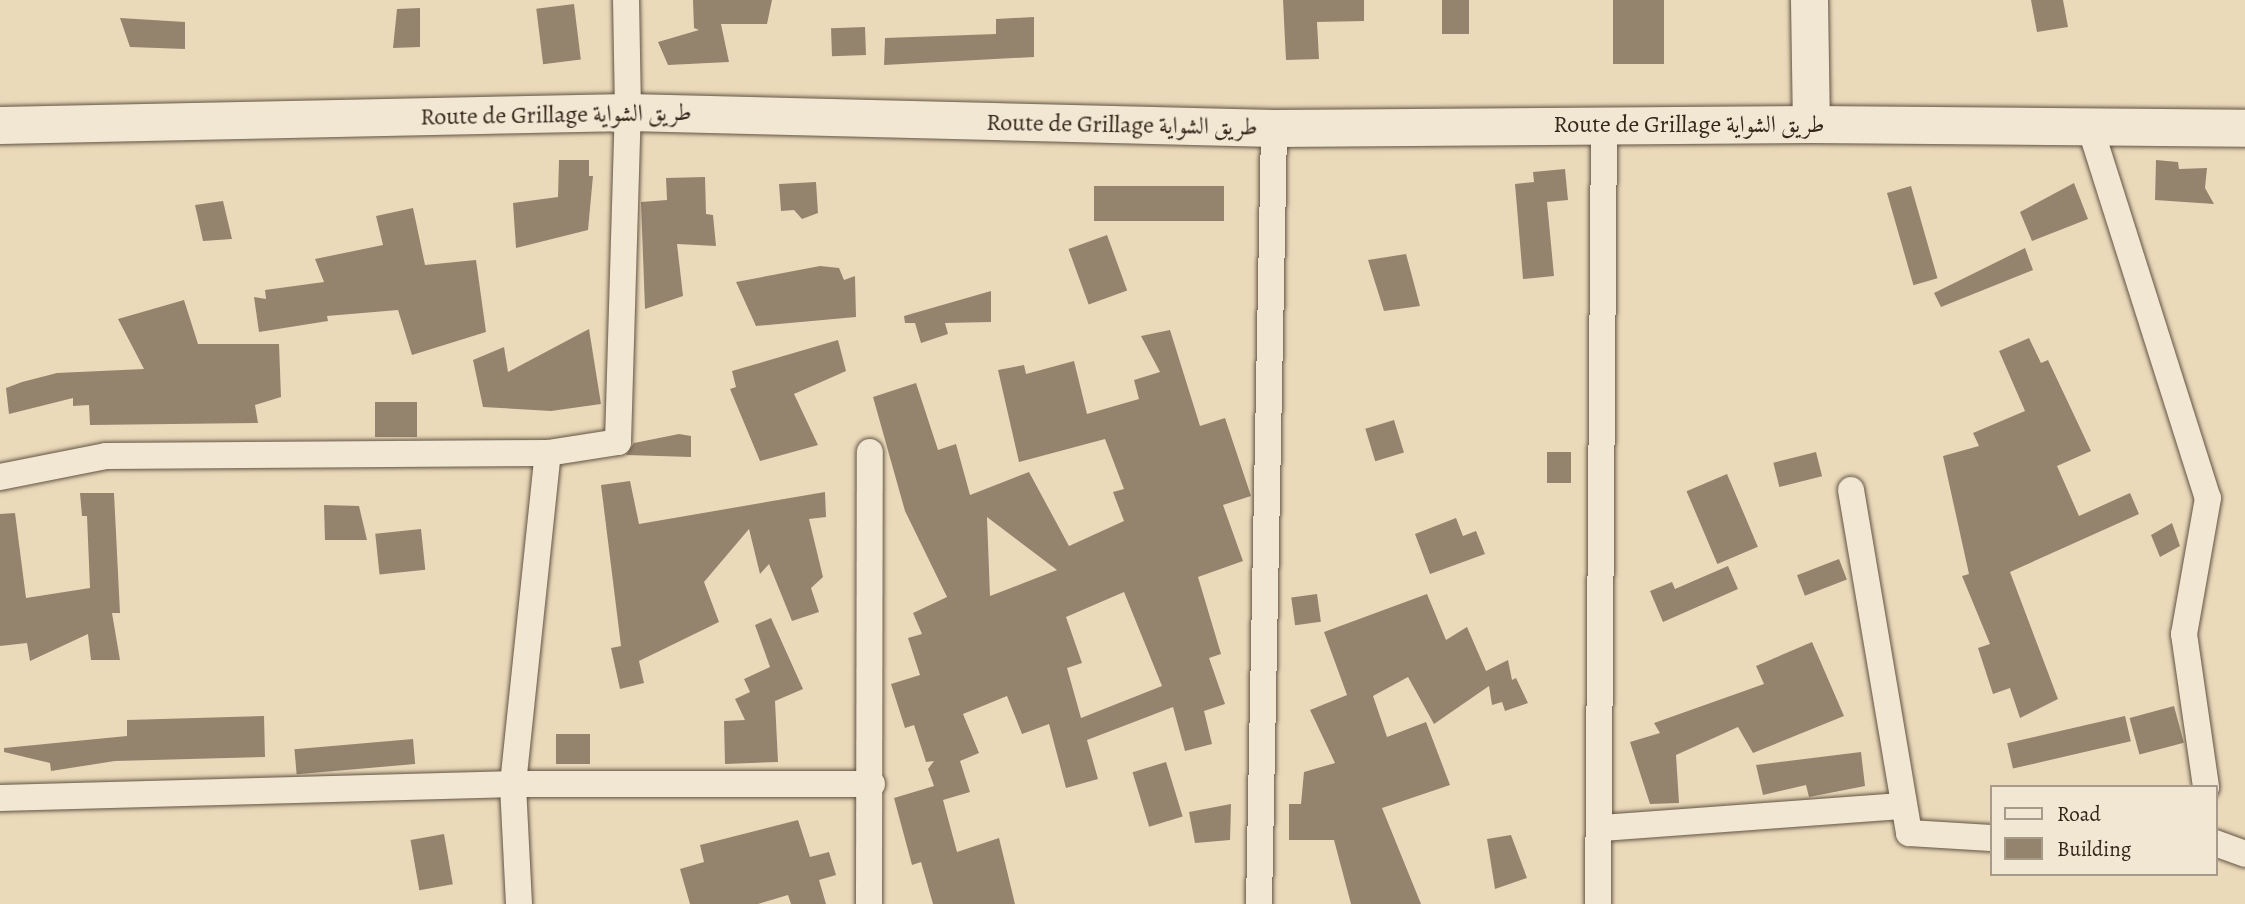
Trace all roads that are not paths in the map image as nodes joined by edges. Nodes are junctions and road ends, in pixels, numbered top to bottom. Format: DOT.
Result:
graph roads {
  1 [pos="626,0"];
  2 [pos="1809,0"];
  3 [pos="628,112"];
  4 [pos="1604,124"];
  5 [pos="1811,124"];
  6 [pos="0,125"];
  7 [pos="2090,127"];
  8 [pos="1274,128"];
  9 [pos="2245,128"];
  10 [pos="870,452"];
  11 [pos="548,453"];
  12 [pos="0,477"];
  13 [pos="1851,490"];
  14 [pos="513,784"];
  15 [pos="872,784"];
  16 [pos="2206,785"];
  17 [pos="0,798"];
  18 [pos="1901,807"];
  19 [pos="1602,828"];
  20 [pos="1990,838"];
  21 [pos="2217,844"];
  22 [pos="2245,854"];
  23 [pos="519,904"];
  24 [pos="869,904"];
  25 [pos="1259,904"];
  26 [pos="1598,904"];
  1 -- 3 [label="street"];
  2 -- 5 [label="street"];
  3 -- 6 [label="street, Route de Grillage طريق الشواية"];
  3 -- 8 [label="street, Route de Grillage طريق الشواية"];
  3 -- 11 [label="street"];
  4 -- 5 [label="street, Route de Grillage طريق الشواية"];
  4 -- 8 [label="street, Route de Grillage طريق الشواية"];
  4 -- 19 [label="street"];
  5 -- 7 [label="street, Route de Grillage طريق الشواية"];
  7 -- 9 [label="street, Route de Grillage طريق الشواية"];
  7 -- 16 [label="street"];
  8 -- 25 [label="street"];
  10 -- 15 [label="street"];
  11 -- 12 [label="street"];
  11 -- 14 [label="street"];
  13 -- 18 [label="street"];
  14 -- 15 [label="street"];
  14 -- 17 [label="street"];
  14 -- 23 [label="street"];
  15 -- 24 [label="street"];
  18 -- 19 [label="street"];
  18 -- 20 [label="street"];
  19 -- 26 [label="street"];
  21 -- 22 [label="street"];
}
